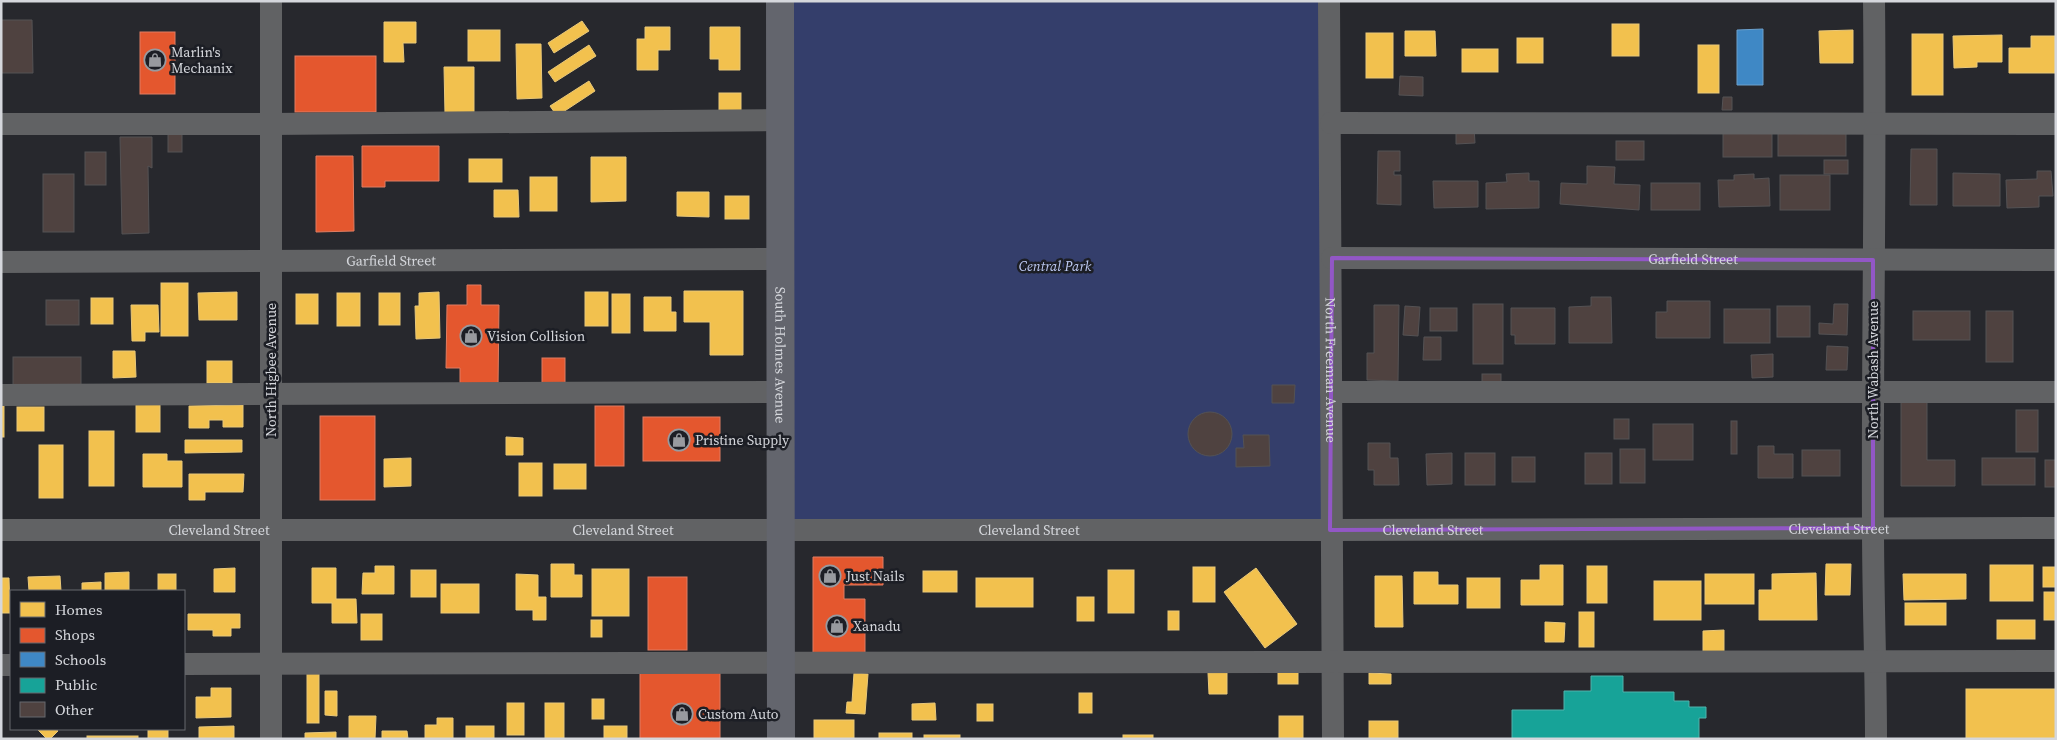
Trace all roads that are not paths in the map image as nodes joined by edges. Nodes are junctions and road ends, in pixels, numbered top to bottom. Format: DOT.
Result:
graph roads {
  1 [pos="271,1"];
  2 [pos="780,1"];
  3 [pos="1329,1"];
  4 [pos="1874,1"];
  5 [pos="780,120"];
  6 [pos="1331,123"];
  7 [pos="1,124"];
  8 [pos="270,124"];
  9 [pos="2056,124"];
  10 [pos="1876,125"];
  11 [pos="1332,258"];
  12 [pos="270,259"];
  13 [pos="781,259"];
  14 [pos="1873,260"];
  15 [pos="2056,260"];
  16 [pos="1,262"];
  17 [pos="781,392"];
  18 [pos="1331,392"];
  19 [pos="2056,392"];
  20 [pos="271,393"];
  21 [pos="1874,393"];
  22 [pos="1,395"];
  23 [pos="1873,528"];
  24 [pos="2056,528"];
  25 [pos="1,530"];
  26 [pos="271,530"];
  27 [pos="782,530"];
  28 [pos="1330,530"];
  29 [pos="781,661"];
  30 [pos="1876,661"];
  31 [pos="2056,661"];
  32 [pos="1333,663"];
  33 [pos="185,664"];
  34 [pos="270,664"];
  35 [pos="270,739"];
  36 [pos="781,739"];
  37 [pos="1333,739"];
  38 [pos="1876,739"];
  1 -- 8 [label="street, North Higbee Avenue"];
  2 -- 5 [label="main road, South Holmes Avenue"];
  3 -- 6 [label="street, North Freeman Avenue"];
  4 -- 10 [label="street, North Wabash Avenue"];
  5 -- 8 [label="street"];
  5 -- 13 [label="main road, South Holmes Avenue"];
  6 -- 10 [label="street"];
  6 -- 11 [label="street, North Freeman Avenue"];
  7 -- 8 [label="street"];
  8 -- 12 [label="street, North Higbee Avenue"];
  9 -- 10 [label="street"];
  10 -- 14 [label="street, North Wabash Avenue"];
  11 -- 14 [label="street, Garfield Street"];
  11 -- 18 [label="street, North Freeman Avenue"];
  12 -- 13 [label="street, Garfield Street"];
  12 -- 16 [label="street, Garfield Street"];
  12 -- 20 [label="street, North Higbee Avenue"];
  13 -- 17 [label="main road, South Holmes Avenue"];
  14 -- 15 [label="street, Garfield Street"];
  14 -- 21 [label="street, North Wabash Avenue"];
  17 -- 20 [label="street"];
  17 -- 27 [label="main road, South Holmes Avenue"];
  18 -- 21 [label="street"];
  18 -- 28 [label="street, North Freeman Avenue"];
  19 -- 21 [label="street"];
  20 -- 22 [label="street"];
  20 -- 26 [label="street, North Higbee Avenue"];
  21 -- 23 [label="street, North Wabash Avenue"];
  23 -- 24 [label="street, Cleveland Street"];
  23 -- 28 [label="street, Cleveland Street"];
  23 -- 30 [label="street, North Wabash Avenue"];
  25 -- 26 [label="street, Cleveland Street"];
  26 -- 27 [label="street, Cleveland Street"];
  26 -- 34 [label="street, North Higbee Avenue"];
  27 -- 28 [label="street, Cleveland Street"];
  27 -- 29 [label="main road, South Holmes Avenue"];
  28 -- 32 [label="street, North Freeman Avenue"];
  29 -- 32 [label="street"];
  29 -- 34 [label="street"];
  29 -- 36 [label="main road, South Holmes Avenue"];
  30 -- 31 [label="street"];
  30 -- 32 [label="street"];
  30 -- 38 [label="street, North Wabash Avenue"];
  32 -- 37 [label="street, North Freeman Avenue"];
  33 -- 34 [label="street"];
  34 -- 35 [label="street, North Higbee Avenue"];
}
